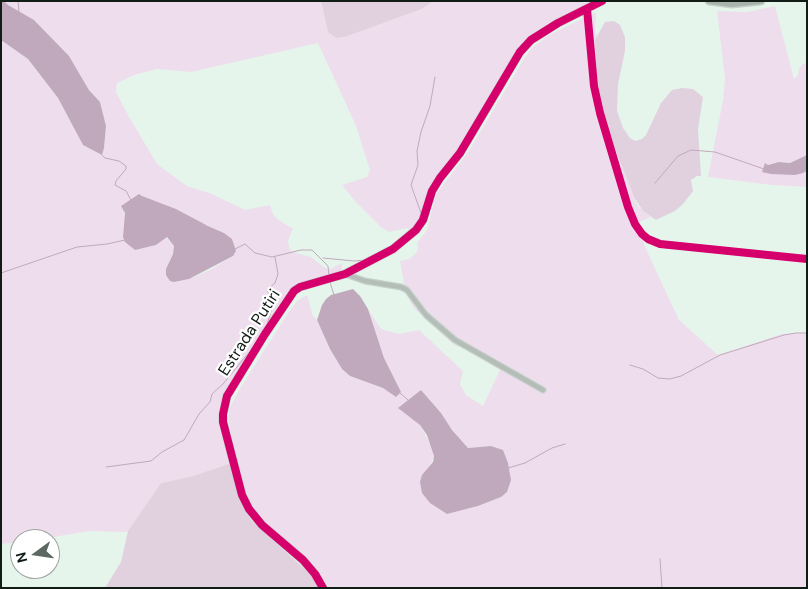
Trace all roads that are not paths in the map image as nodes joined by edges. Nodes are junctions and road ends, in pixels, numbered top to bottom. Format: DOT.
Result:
graph roads {
  1 [pos="602,1"];
  2 [pos="709,1"];
  3 [pos="761,1"];
  4 [pos="587,8"];
  5 [pos="807,259"];
  6 [pos="345,274"];
  7 [pos="543,390"];
  8 [pos="323,588"];
  1 -- 4 [label="street, Estrada Putiri"];
  2 -- 3 [label="street"];
  4 -- 5 [label="street"];
  4 -- 6 [label="street, Estrada Putiri"];
  6 -- 7 [label="street"];
  6 -- 8 [label="street, Estrada Putiri"];
}
